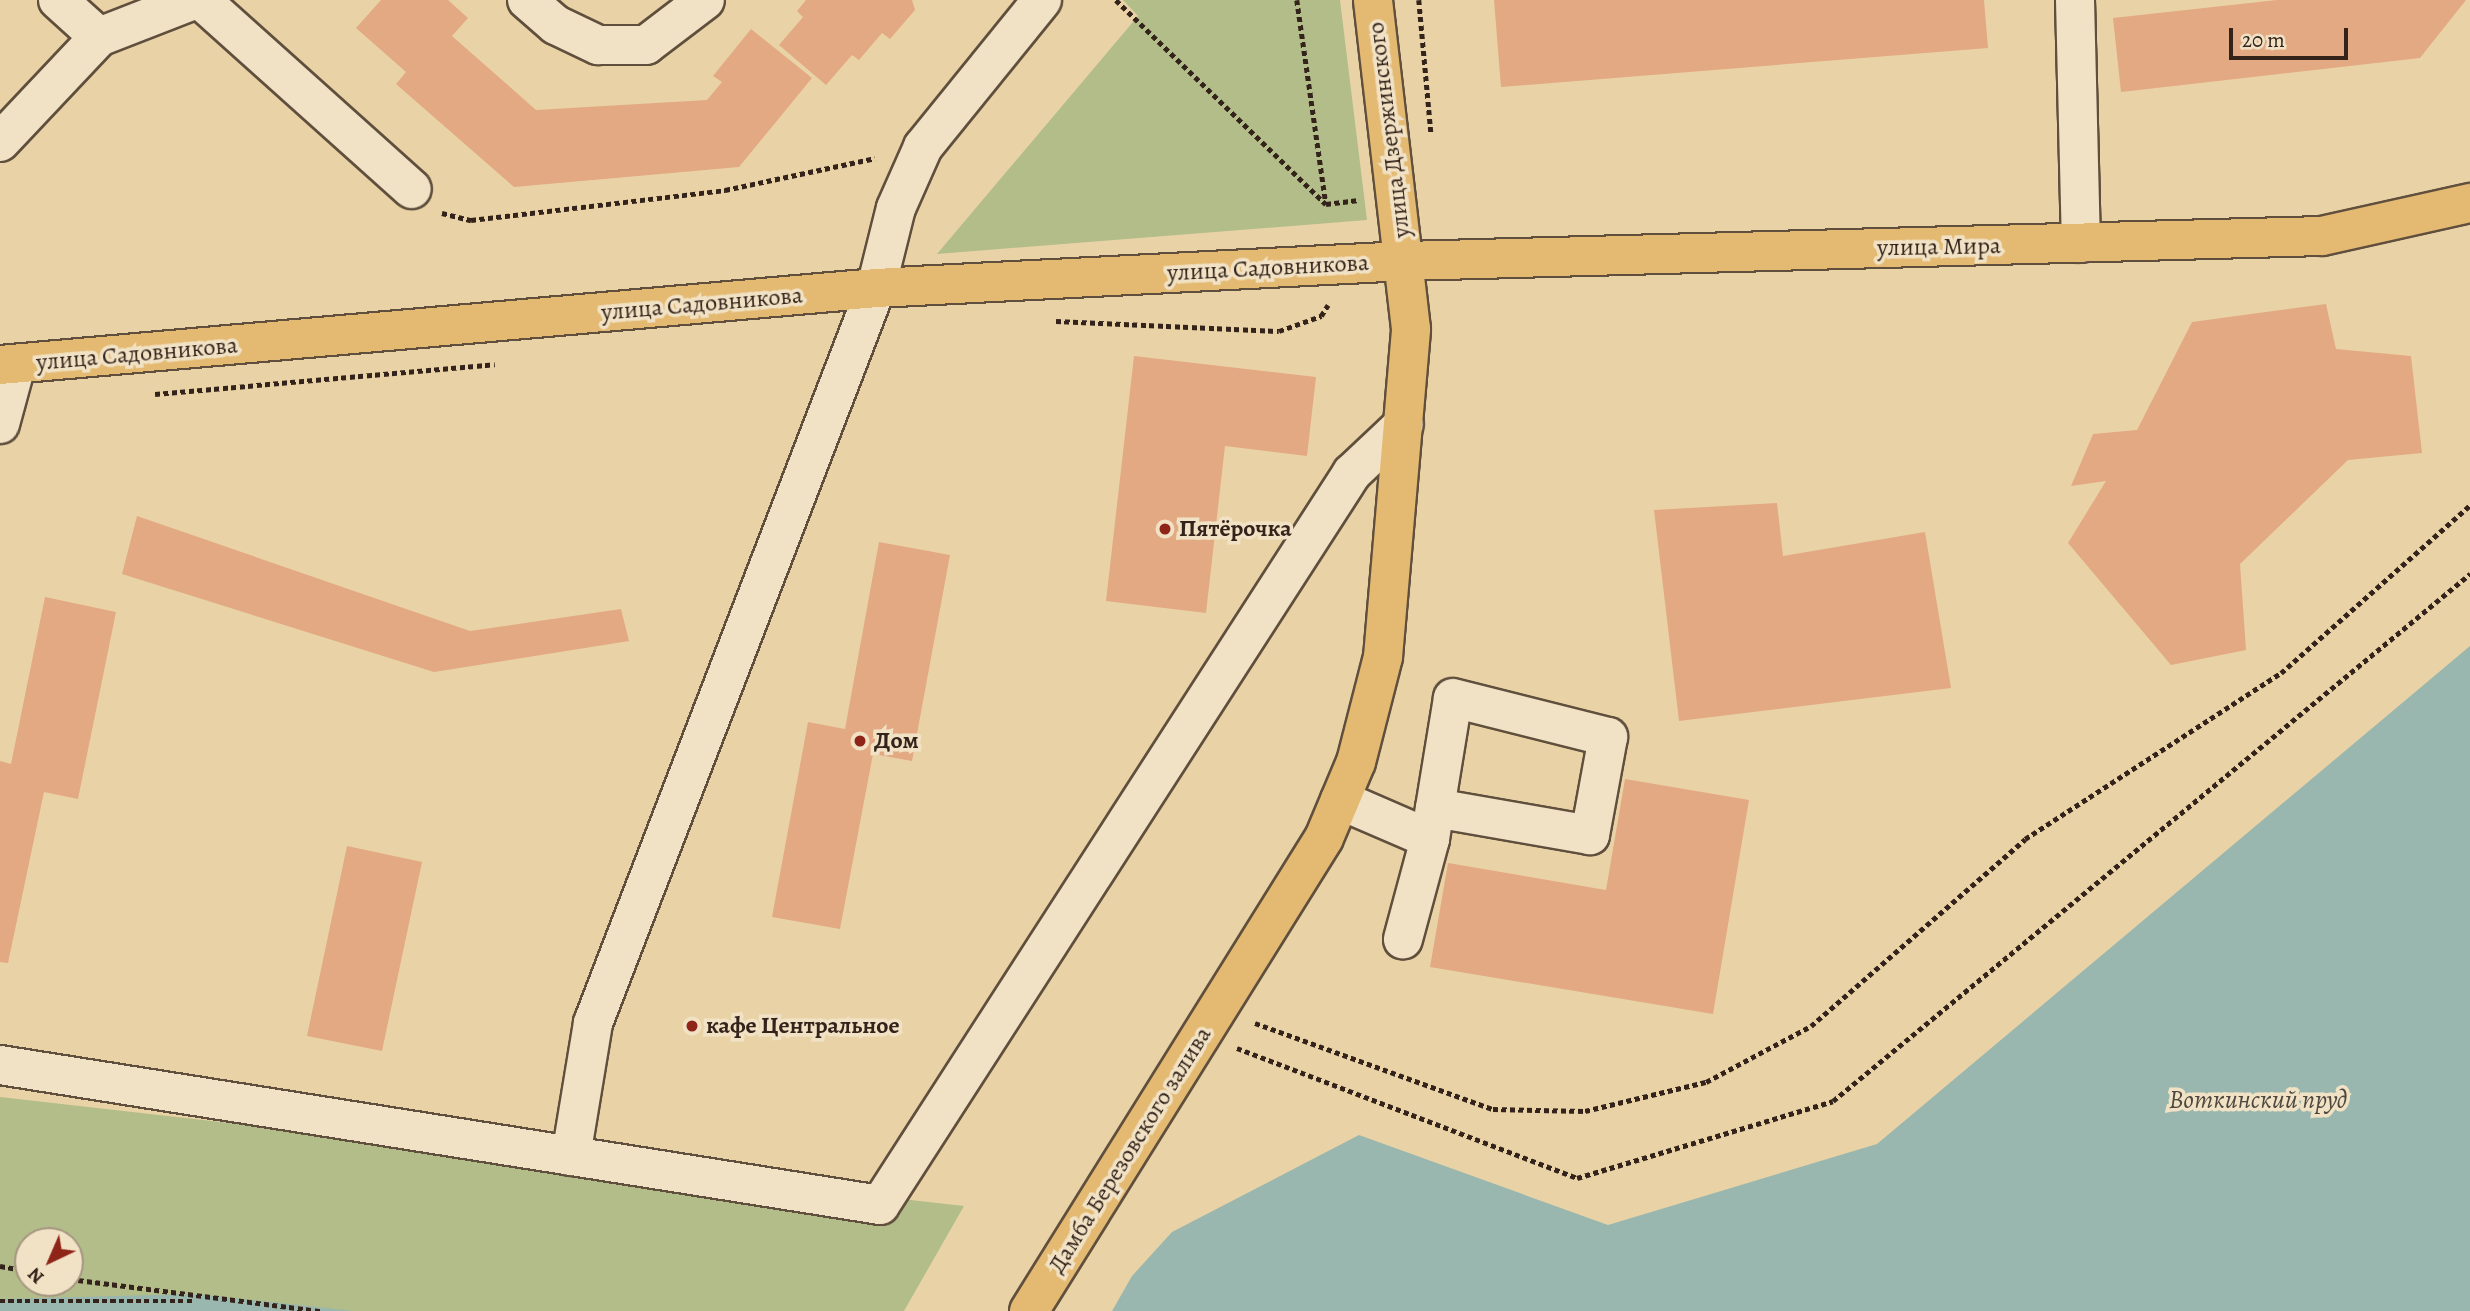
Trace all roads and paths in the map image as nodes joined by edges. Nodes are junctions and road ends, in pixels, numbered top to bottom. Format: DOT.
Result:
graph roads {
  1 [pos="58,0"];
  2 [pos="194,0"];
  3 [pos="201,0"];
  4 [pos="527,0"];
  5 [pos="705,0"];
  6 [pos="1042,0"];
  7 [pos="1116,0"];
  8 [pos="1297,0"];
  9 [pos="1373,0"];
  10 [pos="1419,0"];
  11 [pos="2075,0"];
  12 [pos="99,37"];
  13 [pos="1432,135"];
  14 [pos="0,142"];
  15 [pos="923,147"];
  16 [pos="412,189"];
  17 [pos="2470,203"];
  18 [pos="2081,243"];
  19 [pos="1405,261"];
  20 [pos="876,288"];
  21 [pos="1330,293"];
  22 [pos="1045,321"];
  23 [pos="502,363"];
  24 [pos="8,365"];
  25 [pos="138,395"];
  26 [pos="0,424"];
  27 [pos="1404,424"];
  28 [pos="2470,505"];
  29 [pos="2470,575"];
  30 [pos="1340,800"];
  31 [pos="1432,823"];
  32 [pos="1403,939"];
  33 [pos="1238,1004"];
  34 [pos="1230,1045"];
  35 [pos="0,1065"];
  36 [pos="571,1156"];
  37 [pos="84,1281"];
  38 [pos="0,1301"];
  39 [pos="205,1301"];
  40 [pos="321,1311"];
  41 [pos="1028,1311"];
  1 -- 12 [label="street"];
  2 -- 12 [label="street"];
  3 -- 16 [label="street"];
  4 -- 5 [label="street"];
  6 -- 15 [label="street"];
  7 -- 8 [label="path"];
  9 -- 19 [label="main road, улица Дзержинского"];
  10 -- 13 [label="path"];
  11 -- 18 [label="street"];
  12 -- 14 [label="street"];
  15 -- 16 [label="path"];
  15 -- 20 [label="street"];
  17 -- 18 [label="main road, улица Мира"];
  18 -- 19 [label="main road, улица Мира"];
  19 -- 20 [label="main road, улица Садовникова"];
  19 -- 27 [label="main road, улица Дзержинского"];
  20 -- 24 [label="main road, улица Садовникова"];
  20 -- 36 [label="street"];
  21 -- 22 [label="path"];
  23 -- 25 [label="path"];
  24 -- 26 [label="street"];
  27 -- 30 [label="main road, улица Дзержинского"];
  27 -- 36 [label="street"];
  28 -- 33 [label="path"];
  29 -- 34 [label="path"];
  30 -- 31 [label="street"];
  30 -- 33 [label="main road, Дамба Березовского залива"];
  31 -- 31 [label="street"];
  31 -- 32 [label="street"];
  33 -- 41 [label="main road, Дамба Березовского залива"];
  35 -- 36 [label="street"];
  37 -- 39 [label="path"];
  38 -- 39 [label="path"];
  39 -- 40 [label="path"];
}
